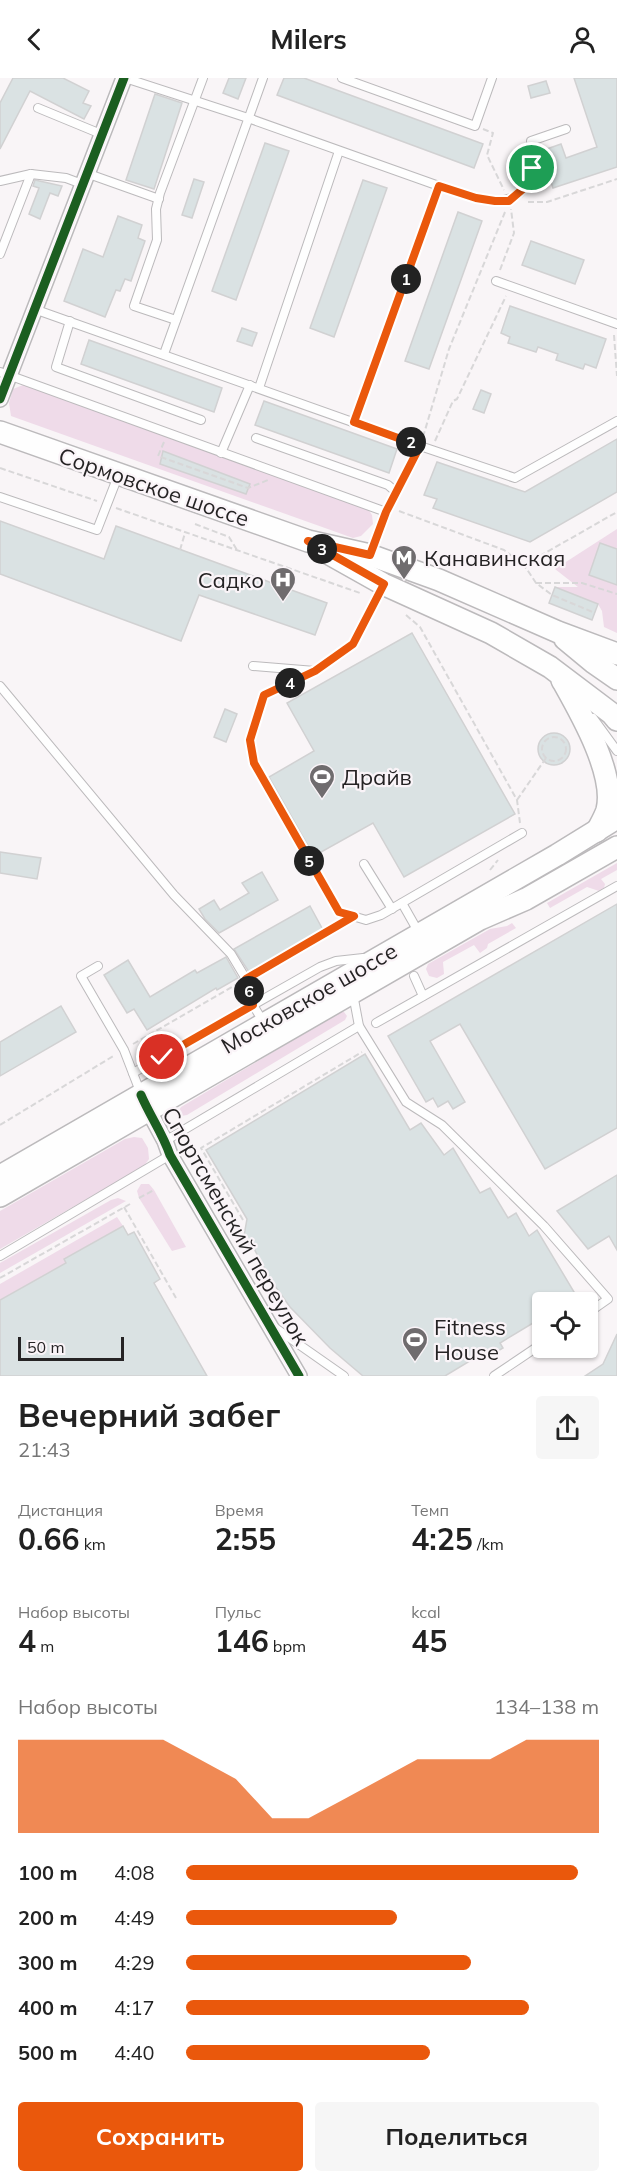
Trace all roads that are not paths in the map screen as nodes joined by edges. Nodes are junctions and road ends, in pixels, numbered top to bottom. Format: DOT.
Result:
graph roads {
  1 [pos="124,78"];
  2 [pos="203,78"];
  3 [pos="263,78"];
  4 [pos="342,78"];
  5 [pos="492,78"];
  6 [pos="195,100"];
  7 [pos="38,108"];
  8 [pos="248,118"];
  9 [pos="566,129"];
  10 [pos="101,134"];
  11 [pos="339,150"];
  12 [pos="31,174"];
  13 [pos="84,179"];
  14 [pos="0,181"];
  15 [pos="439,186"];
  16 [pos="159,200"];
  17 [pos="0,254"];
  18 [pos="496,281"];
  19 [pos="34,309"];
  20 [pos="176,320"];
  21 [pos="70,321"];
  22 [pos="617,324"];
  23 [pos="164,354"];
  24 [pos="5,373"];
  25 [pos="250,385"];
  26 [pos="259,388"];
  27 [pos="0,399"];
  28 [pos="201,420"];
  29 [pos="617,421"];
  30 [pos="354,422"];
  31 [pos="0,432"];
  32 [pos="256,438"];
  33 [pos="420,446"];
  34 [pos="221,453"];
  35 [pos="119,475"];
  36 [pos="396,492"];
  37 [pos="0,497"];
  38 [pos="387,510"];
  39 [pos="308,541"];
  40 [pos="370,555"];
  41 [pos="380,592"];
  42 [pos="558,632"];
  43 [pos="617,654"];
  44 [pos="253,666"];
  45 [pos="315,671"];
  46 [pos="559,674"];
  47 [pos="617,679"];
  48 [pos="0,686"];
  49 [pos="580,689"];
  50 [pos="617,720"];
  51 [pos="617,752"];
  52 [pos="617,818"];
  53 [pos="597,831"];
  54 [pos="522,833"];
  55 [pos="617,847"];
  56 [pos="364,864"];
  57 [pos="617,886"];
  58 [pos="402,903"];
  59 [pos="392,909"];
  60 [pos="420,934"];
  61 [pos="388,952"];
  62 [pos="98,966"];
  63 [pos="414,976"];
  64 [pos="353,992"];
  65 [pos="423,996"];
  66 [pos="253,1005"];
  67 [pos="376,1023"];
  68 [pos="264,1024"];
  69 [pos="359,1026"];
  70 [pos="133,1073"];
  71 [pos="144,1103"];
  72 [pos="168,1148"];
  73 [pos="0,1176"];
  74 [pos="0,1196"];
  75 [pos="0,1256"];
  76 [pos="598,1306"];
  77 [pos="269,1323"];
  78 [pos="532,1350"];
  79 [pos="299,1376"];
  80 [pos="344,1376"];
  81 [pos="494,1376"];
  1 -- 6 [label="lane"];
  1 -- 10 [label="street"];
  2 -- 6 [label="lane"];
  3 -- 8 [label="lane"];
  4 -- 5 [label="lane"];
  6 -- 8 [label="lane"];
  6 -- 16 [label="lane"];
  7 -- 10 [label="lane"];
  8 -- 11 [label="lane"];
  8 -- 20 [label="lane"];
  9 -- 15 [label="lane"];
  10 -- 13 [label="street"];
  11 -- 15 [label="lane"];
  11 -- 26 [label="lane"];
  12 -- 13 [label="lane"];
  12 -- 14 [label="lane"];
  12 -- 17 [label="lane"];
  13 -- 16 [label="lane"];
  13 -- 19 [label="street"];
  15 -- 30 [label="lane"];
  16 -- 20 [label="lane"];
  18 -- 22 [label="lane"];
  19 -- 21 [label="lane"];
  19 -- 24 [label="street"];
  20 -- 23 [label="lane"];
  21 -- 23 [label="lane"];
  21 -- 28 [label="lane"];
  23 -- 25 [label="lane"];
  24 -- 27 [label="street"];
  24 -- 34 [label="lane"];
  25 -- 26 [label="lane"];
  25 -- 34 [label="lane"];
  26 -- 30 [label="lane"];
  29 -- 33 [label="lane"];
  30 -- 33 [label="lane"];
  31 -- 35 [label="main road, Сормовское шоссе"];
  32 -- 36 [label="lane"];
  33 -- 36 [label="lane"];
  34 -- 38 [label="lane"];
  35 -- 37 [label="lane"];
  35 -- 39 [label="main road, Сормовское шоссе"];
  36 -- 38 [label="lane"];
  38 -- 40 [label="lane"];
  39 -- 40 [label="main road, Сормовское шоссе"];
  39 -- 41 [label="main road, Сормовское шоссе"];
  40 -- 42 [label="main road, Сормовское шоссе"];
  41 -- 45 [label="lane"];
  41 -- 46 [label="main road, Сормовское шоссе"];
  42 -- 43 [label="main road, Сормовское шоссе"];
  42 -- 47 [label="main road, Сормовское шоссе"];
  44 -- 45 [label="lane"];
  45 -- 59 [label="lane"];
  46 -- 49 [label="main road, Сормовское шоссе"];
  46 -- 53 [label="main road, Сормовское шоссе"];
  48 -- 66 [label="lane"];
  49 -- 50 [label="main road, Сормовское шоссе"];
  49 -- 51 [label="lane"];
  52 -- 53 [label="main road, Московское шоссе"];
  53 -- 60 [label="main road, Московское шоссе"];
  54 -- 58 [label="lane"];
  55 -- 64 [label="main road, Московское шоссе"];
  56 -- 59 [label="lane"];
  57 -- 65 [label="lane"];
  58 -- 59 [label="lane"];
  58 -- 60 [label="lane"];
  60 -- 61 [label="main road, Московское шоссе"];
  61 -- 66 [label="lane"];
  61 -- 68 [label="main road, Московское шоссе"];
  62 -- 70 [label="lane"];
  63 -- 65 [label="lane"];
  64 -- 69 [label="lane"];
  64 -- 71 [label="main road, Московское шоссе"];
  65 -- 67 [label="lane"];
  66 -- 68 [label="lane"];
  66 -- 70 [label="lane"];
  68 -- 71 [label="main road, Московское шоссе"];
  69 -- 72 [label="lane"];
  69 -- 76 [label="lane"];
  70 -- 71 [label="lane"];
  71 -- 72 [label="street, Спортсменский переулок"];
  71 -- 73 [label="main road, Московское шоссе"];
  71 -- 74 [label="main road, Московское шоссе"];
  72 -- 75 [label="lane"];
  72 -- 77 [label="street, Спортсменский переулок"];
  77 -- 79 [label="street, Спортсменский переулок"];
  77 -- 80 [label="lane"];
  78 -- 81 [label="lane"];
}
